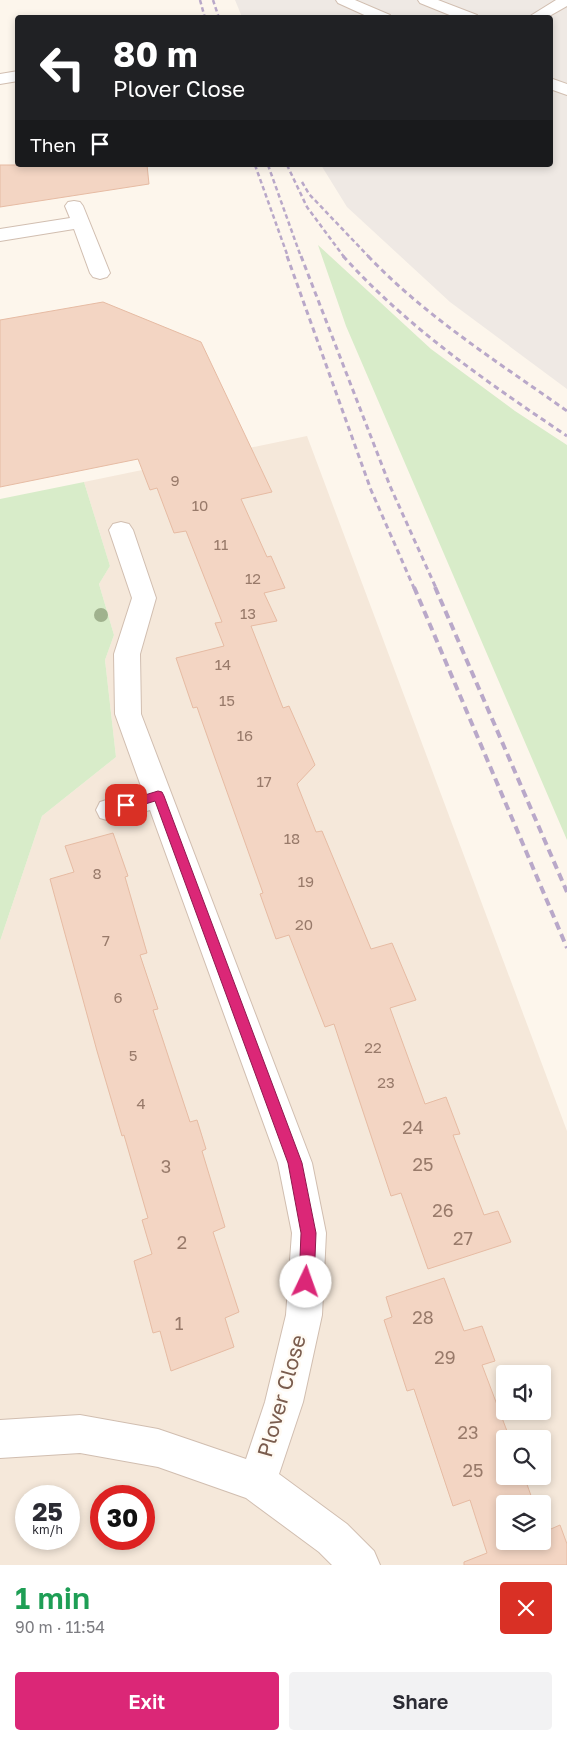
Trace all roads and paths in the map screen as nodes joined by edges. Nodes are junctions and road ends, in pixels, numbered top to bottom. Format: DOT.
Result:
graph roads {
  1 [pos="343,0"];
  2 [pos="425,0"];
  3 [pos="567,0"];
  4 [pos="378,15"];
  5 [pos="464,15"];
  6 [pos="540,15"];
  7 [pos="15,76"];
  8 [pos="0,79"];
  9 [pos="553,84"];
  10 [pos="567,90"];
  11 [pos="73,204"];
  12 [pos="80,222"];
  13 [pos="0,235"];
  14 [pos="100,273"];
  15 [pos="121,530"];
  16 [pos="158,796"];
  17 [pos="110,810"];
  18 [pos="0,1439"];
  19 [pos="257,1482"];
  20 [pos="360,1565"];
  1 -- 4 [label="street"];
  2 -- 5 [label="street"];
  3 -- 6 [label="street"];
  7 -- 8 [label="street"];
  9 -- 10 [label="street"];
  11 -- 12 [label="street"];
  12 -- 13 [label="street"];
  12 -- 14 [label="street"];
  15 -- 16 [label="street, Plover Close"];
  16 -- 17 [label="street"];
  16 -- 19 [label="street, Plover Close"];
  18 -- 19 [label="street"];
  19 -- 20 [label="street"];
}
